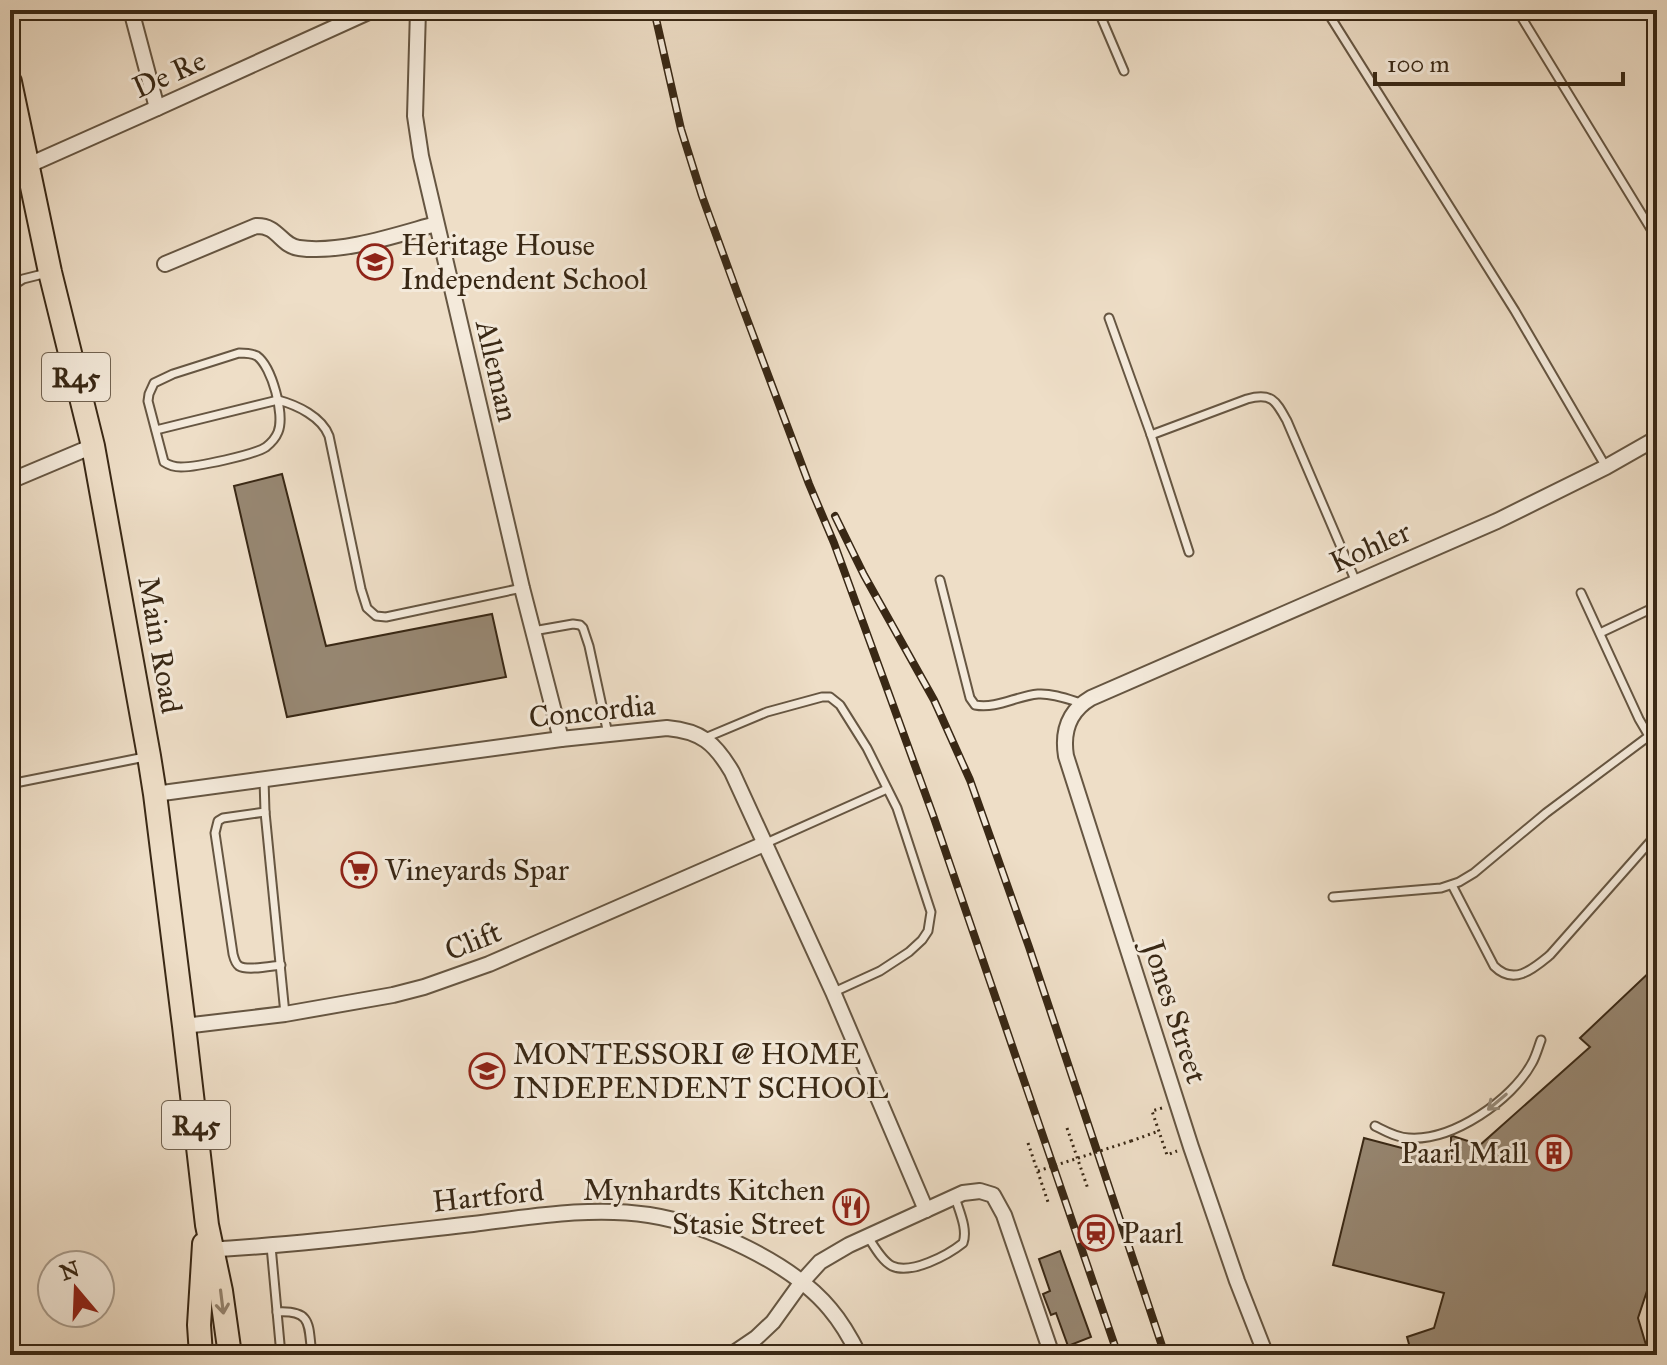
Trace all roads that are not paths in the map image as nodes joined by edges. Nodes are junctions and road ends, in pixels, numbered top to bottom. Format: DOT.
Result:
graph roads {
  1 [pos="131,10"];
  2 [pos="373,10"];
  3 [pos="418,10"];
  4 [pos="1098,10"];
  5 [pos="1326,10"];
  6 [pos="1517,10"];
  7 [pos="1124,71"];
  8 [pos="10,82"];
  9 [pos="157,108"];
  10 [pos="29,165"];
  11 [pos="436,224"];
  12 [pos="1657,239"];
  13 [pos="165,264"];
  14 [pos="50,272"];
  15 [pos="10,306"];
  16 [pos="1109,318"];
  17 [pos="278,400"];
  18 [pos="156,430"];
  19 [pos="1151,435"];
  20 [pos="1657,438"];
  21 [pos="93,446"];
  22 [pos="1606,467"];
  23 [pos="10,481"];
  24 [pos="1657,517"];
  25 [pos="1657,546"];
  26 [pos="1189,552"];
  27 [pos="940,580"];
  28 [pos="1356,582"];
  29 [pos="522,588"];
  30 [pos="1581,593"];
  31 [pos="1657,606"];
  32 [pos="533,631"];
  33 [pos="1600,633"];
  34 [pos="1081,703"];
  35 [pos="608,734"];
  36 [pos="1649,736"];
  37 [pos="705,738"];
  38 [pos="561,739"];
  39 [pos="1657,742"];
  40 [pos="149,756"];
  41 [pos="264,779"];
  42 [pos="10,784"];
  43 [pos="887,789"];
  44 [pos="155,794"];
  45 [pos="265,812"];
  46 [pos="1657,834"];
  47 [pos="764,844"];
  48 [pos="1452,885"];
  49 [pos="1333,897"];
  50 [pos="281,965"];
  51 [pos="833,992"];
  52 [pos="285,1014"];
  53 [pos="184,1026"];
  54 [pos="1541,1040"];
  55 [pos="1375,1126"];
  56 [pos="955,1197"];
  57 [pos="926,1210"];
  58 [pos="868,1237"];
  59 [pos="271,1244"];
  60 [pos="208,1250"];
  61 [pos="801,1283"];
  62 [pos="277,1312"];
  63 [pos="201,1355"];
  64 [pos="230,1355"];
  65 [pos="281,1355"];
  66 [pos="312,1355"];
  67 [pos="499,1355"];
  68 [pos="524,1355"];
  69 [pos="731,1355"];
  70 [pos="859,1355"];
  71 [pos="1052,1355"];
  72 [pos="1266,1355"];
  1 -- 9 [label="street"];
  2 -- 9 [label="street, De Re"];
  3 -- 11 [label="street, Alleman"];
  4 -- 7 [label="lane"];
  5 -- 22 [label="lane"];
  6 -- 12 [label="lane"];
  8 -- 10 [label="main road, Main Road / R45"];
  9 -- 10 [label="street, De Re"];
  10 -- 14 [label="main road, Main Road / R45"];
  11 -- 13 [label="street"];
  11 -- 29 [label="street, Alleman"];
  14 -- 15 [label="lane"];
  14 -- 21 [label="main road, Main Road / R45"];
  16 -- 19 [label="lane"];
  17 -- 18 [label="lane"];
  17 -- 18 [label="lane"];
  17 -- 18 [label="lane"];
  17 -- 29 [label="lane"];
  19 -- 26 [label="lane"];
  19 -- 28 [label="lane"];
  20 -- 22 [label="street, Kohler"];
  21 -- 23 [label="street"];
  21 -- 40 [label="main road, Main Road / R45"];
  22 -- 28 [label="street, Kohler"];
  24 -- 25 [label="lane"];
  27 -- 34 [label="lane"];
  28 -- 34 [label="street, Kohler"];
  29 -- 32 [label="street, Alleman"];
  30 -- 33 [label="lane"];
  31 -- 33 [label="lane"];
  32 -- 35 [label="lane"];
  32 -- 38 [label="street, Alleman"];
  33 -- 36 [label="lane"];
  34 -- 72 [label="street, Jones Street"];
  35 -- 37 [label="street, Concordia"];
  35 -- 38 [label="street, Concordia"];
  36 -- 39 [label="lane"];
  36 -- 48 [label="lane"];
  37 -- 43 [label="lane"];
  37 -- 47 [label="street"];
  38 -- 41 [label="street, Concordia"];
  40 -- 42 [label="lane"];
  40 -- 44 [label="main road, Main Road / R45"];
  41 -- 44 [label="street, Concordia"];
  41 -- 45 [label="lane"];
  43 -- 47 [label="lane"];
  43 -- 51 [label="lane"];
  44 -- 53 [label="main road, Main Road / R45"];
  45 -- 50 [label="lane"];
  45 -- 50 [label="lane"];
  46 -- 48 [label="lane"];
  47 -- 51 [label="street"];
  47 -- 52 [label="street, Clift"];
  48 -- 49 [label="lane"];
  50 -- 52 [label="lane"];
  51 -- 57 [label="street"];
  52 -- 53 [label="street, Clift"];
  53 -- 60 [label="main road, Main Road / R45"];
  54 -- 55 [label="lane, one-way"];
  56 -- 57 [label="street"];
  56 -- 58 [label="lane"];
  56 -- 71 [label="street"];
  57 -- 58 [label="street"];
  58 -- 61 [label="street"];
  59 -- 60 [label="street, Hartford"];
  59 -- 61 [label="street, Hartford"];
  59 -- 62 [label="lane"];
  60 -- 63 [label="main road, Main Road / R45"];
  60 -- 64 [label="main road, Main Road / R45, one-way"];
  61 -- 69 [label="street"];
  61 -- 70 [label="street, Hartford"];
  62 -- 65 [label="lane"];
  62 -- 66 [label="lane"];
  67 -- 68 [label="lane"];
}
